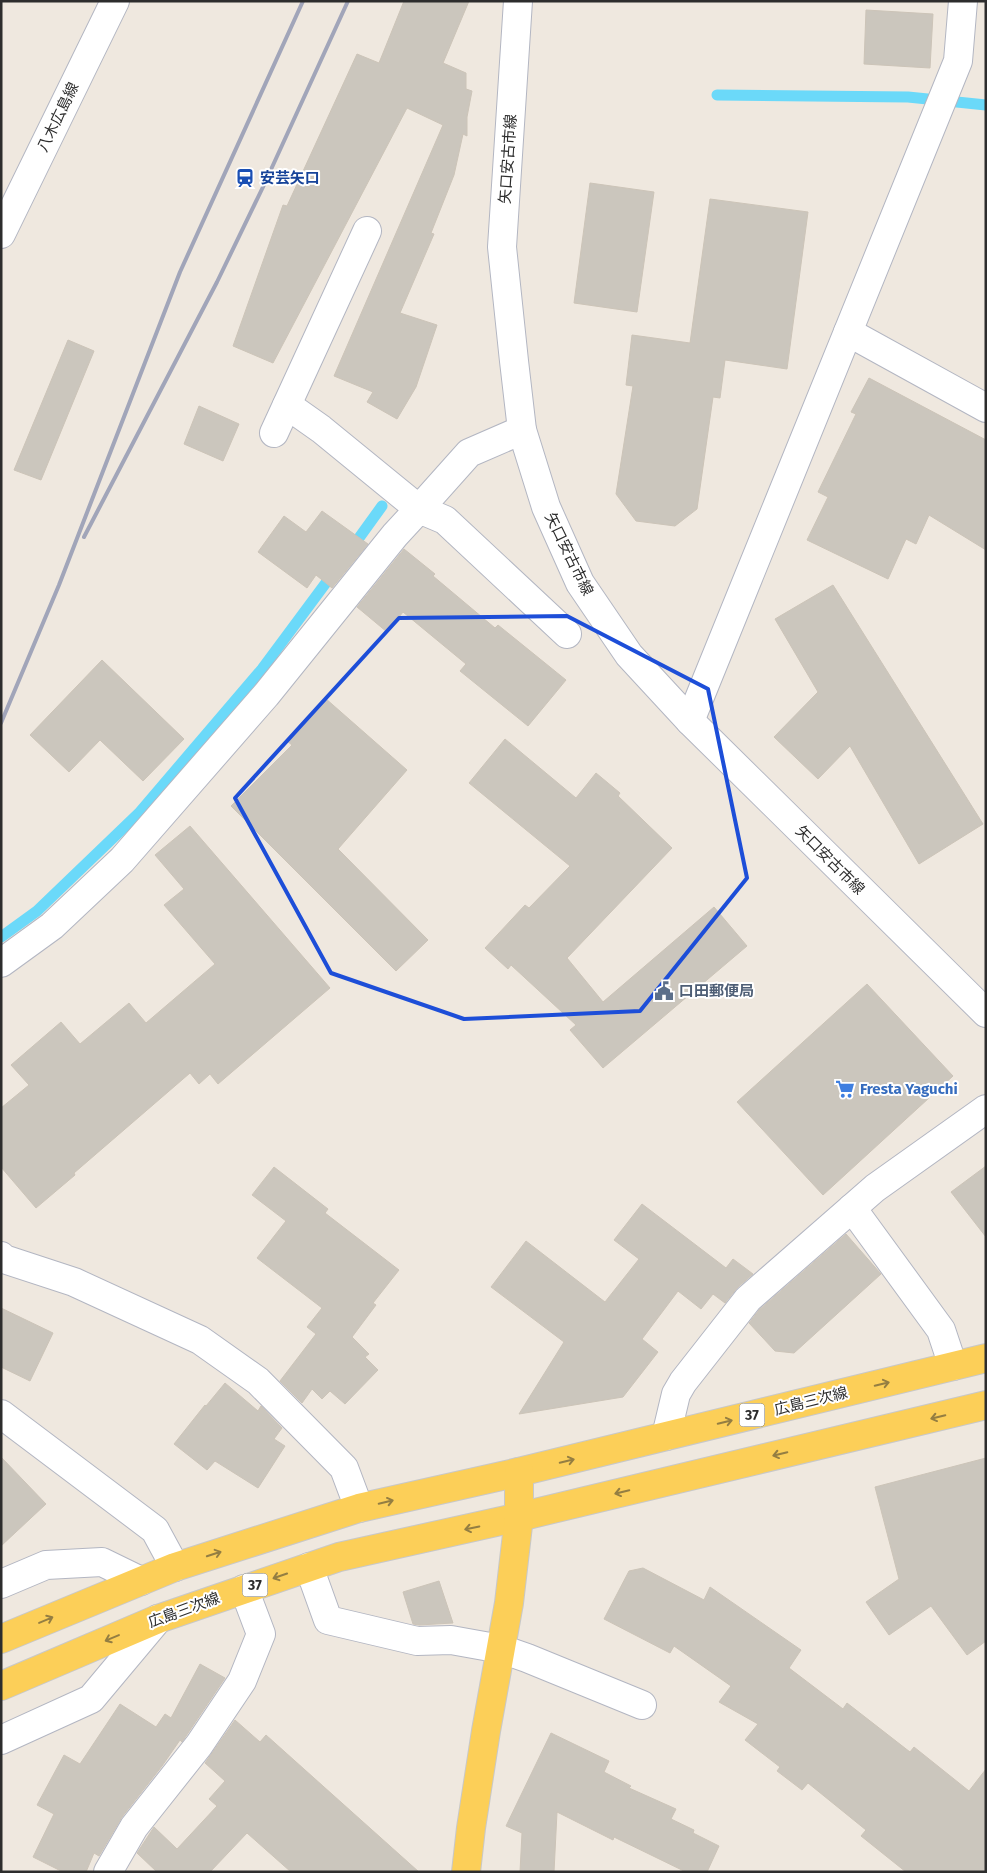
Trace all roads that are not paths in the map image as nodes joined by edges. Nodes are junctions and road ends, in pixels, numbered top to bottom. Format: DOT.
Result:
graph roads {
  1 [pos="115,1"];
  2 [pos="518,1"];
  3 [pos="963,1"];
  4 [pos="367,231"];
  5 [pos="1,234"];
  6 [pos="848,332"];
  7 [pos="287,405"];
  8 [pos="986,408"];
  9 [pos="522,430"];
  10 [pos="274,433"];
  11 [pos="419,509"];
  12 [pos="567,634"];
  13 [pos="690,722"];
  14 [pos="1,963"];
  15 [pos="986,1013"];
  16 [pos="986,1109"];
  17 [pos="852,1208"];
  18 [pos="2,1259"];
  19 [pos="986,1358"];
  20 [pos="953,1366"];
  21 [pos="986,1405"];
  22 [pos="1,1414"];
  23 [pos="666,1436"];
  24 [pos="519,1472"];
  25 [pos="359,1508"];
  26 [pos="519,1517"];
  27 [pos="309,1566"];
  28 [pos="175,1567"];
  29 [pos="141,1581"];
  30 [pos="1,1584"];
  31 [pos="244,1589"];
  32 [pos="158,1618"];
  33 [pos="1,1639"];
  34 [pos="501,1650"];
  35 [pos="1,1686"];
  36 [pos="642,1706"];
  37 [pos="1,1740"];
  38 [pos="117,1868"];
  39 [pos="466,1872"];
  1 -- 5 [label="street, 八木広島線"];
  2 -- 9 [label="street, 矢口安古市線"];
  3 -- 6 [label="street"];
  4 -- 7 [label="street"];
  6 -- 8 [label="street"];
  6 -- 13 [label="street"];
  7 -- 10 [label="street"];
  7 -- 11 [label="street"];
  9 -- 11 [label="street"];
  9 -- 13 [label="street, 矢口安古市線"];
  11 -- 12 [label="street"];
  11 -- 14 [label="street"];
  13 -- 15 [label="street, 矢口安古市線"];
  16 -- 17 [label="street"];
  17 -- 20 [label="street"];
  17 -- 23 [label="street"];
  18 -- 25 [label="street"];
  19 -- 20 [label="main road, 広島三次線 / 37"];
  23 -- 20 [label="main road, 広島三次線 / 37, one-way"];
  21 -- 26 [label="main road, 広島三次線 / 37, one-way"];
  22 -- 28 [label="street"];
  24 -- 23 [label="main road, 広島三次線 / 37, one-way"];
  25 -- 24 [label="main road, 広島三次線 / 37, one-way"];
  24 -- 26 [label="main road"];
  28 -- 25 [label="main road, 広島三次線 / 37, one-way"];
  26 -- 27 [label="main road, 広島三次線 / 37, one-way"];
  26 -- 34 [label="main road"];
  27 -- 31 [label="main road, 広島三次線 / 37, one-way"];
  27 -- 34 [label="street"];
  28 -- 29 [label="main road, 広島三次線 / 37"];
  29 -- 30 [label="street"];
  33 -- 29 [label="main road, 広島三次線 / 37, one-way"];
  31 -- 32 [label="main road, 広島三次線 / 37"];
  31 -- 38 [label="street"];
  32 -- 35 [label="main road, 広島三次線 / 37, one-way"];
  32 -- 37 [label="street"];
  34 -- 36 [label="street"];
  34 -- 39 [label="main road"];
}
